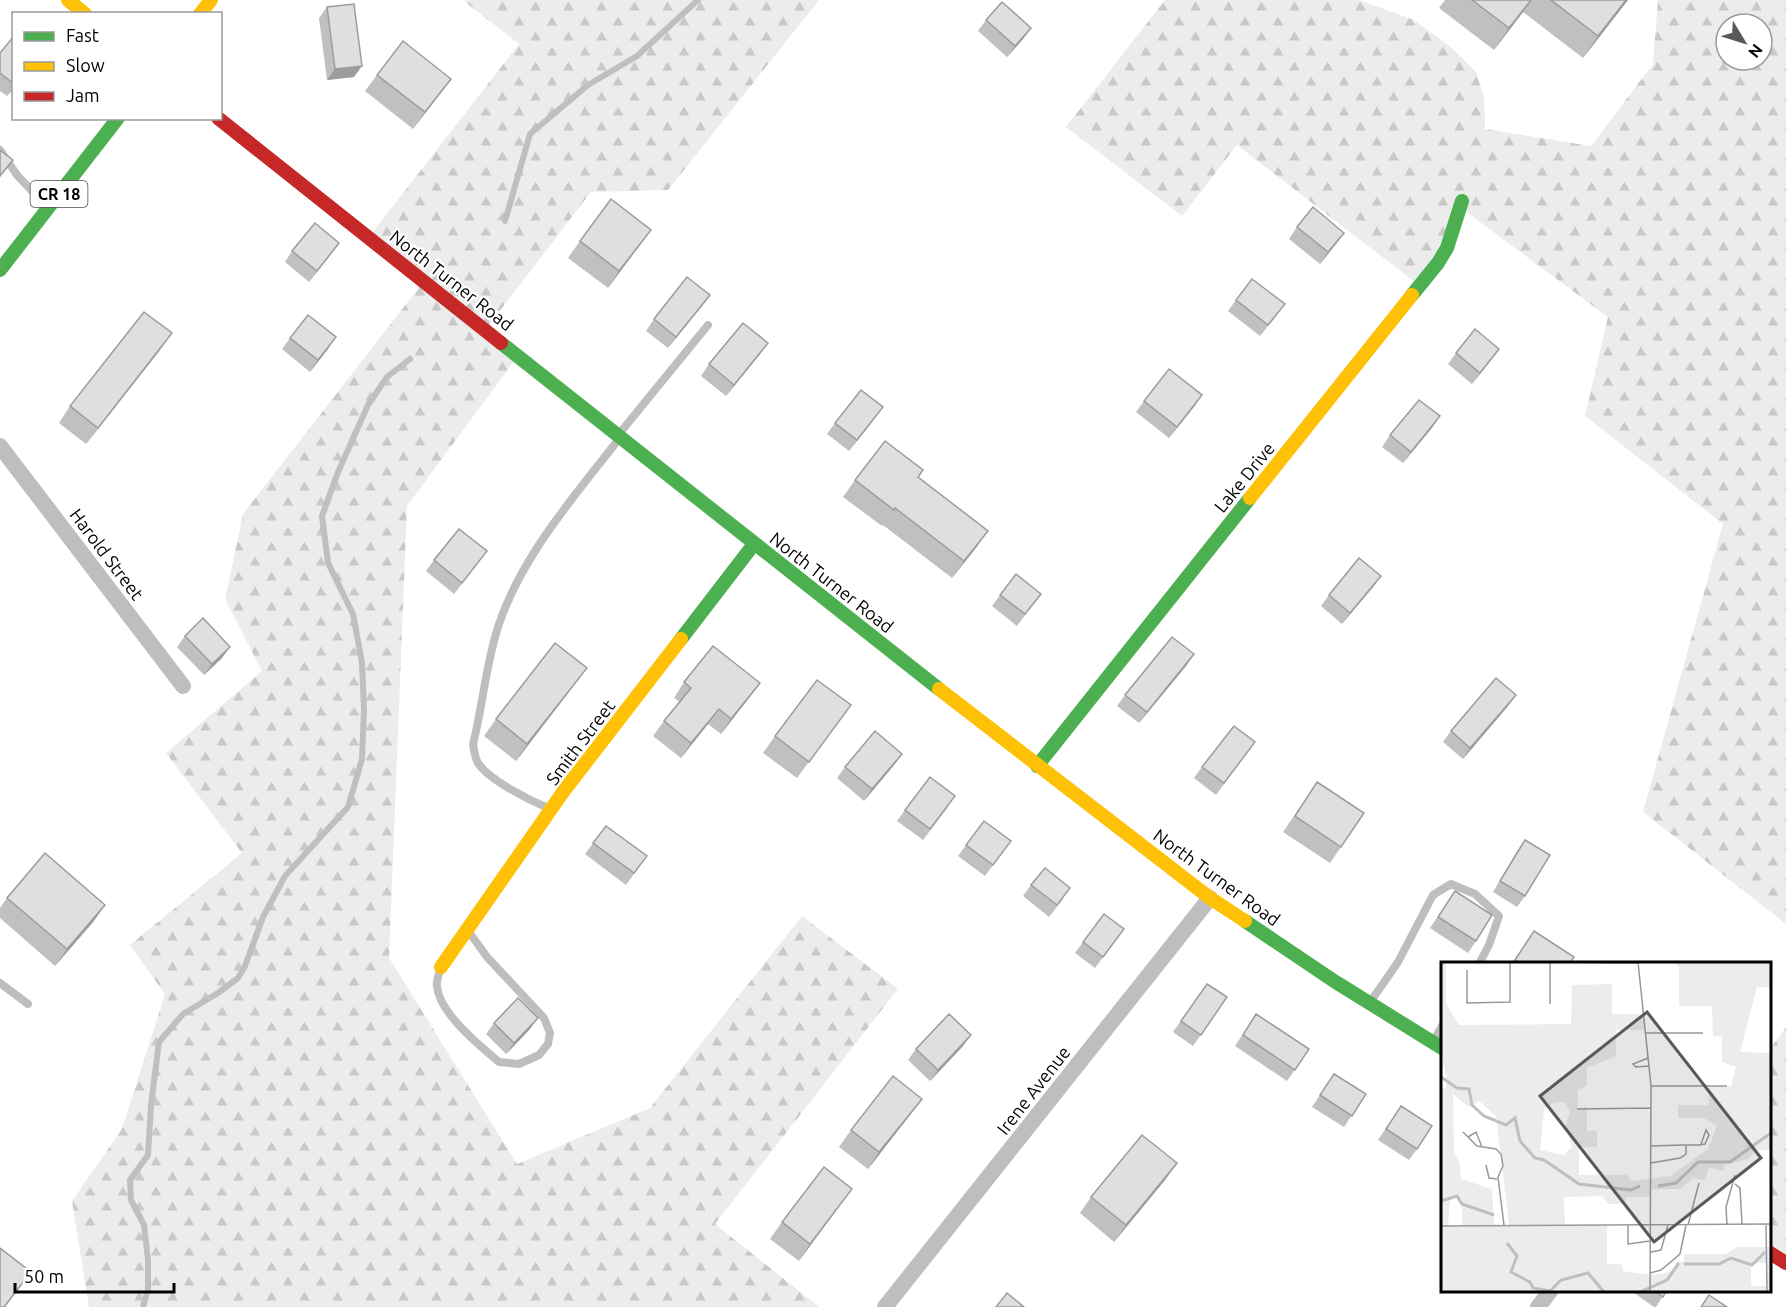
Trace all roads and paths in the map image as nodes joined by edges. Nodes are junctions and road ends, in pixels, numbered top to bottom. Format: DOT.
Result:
graph roads {
  1 [pos="68,0"];
  2 [pos="211,0"];
  3 [pos="83,12"];
  4 [pos="202,12"];
  5 [pos="116,120"];
  6 [pos="221,120"];
  7 [pos="0,150"];
  8 [pos="1462,201"];
  9 [pos="48,208"];
  10 [pos="0,270"];
  11 [pos="708,325"];
  12 [pos="619,436"];
  13 [pos="0,446"];
  14 [pos="754,544"];
  15 [pos="183,686"];
  16 [pos="1037,766"];
  17 [pos="551,810"];
  18 [pos="1210,898"];
  19 [pos="467,929"];
  20 [pos="1480,962"];
  21 [pos="441,967"];
  22 [pos="0,983"];
  23 [pos="1370,1003"];
  24 [pos="28,1004"];
  25 [pos="1438,1045"];
  26 [pos="1771,1254"];
  27 [pos="1786,1263"];
  28 [pos="1549,1292"];
  29 [pos="885,1307"];
  30 [pos="1538,1307"];
  1 -- 3 [label="street"];
  2 -- 4 [label="street"];
  5 -- 9 [label="street, CR 18"];
  6 -- 12 [label="street, North Turner Road"];
  7 -- 9 [label="lane"];
  8 -- 16 [label="street, Lake Drive"];
  9 -- 10 [label="street, CR 18"];
  11 -- 12 [label="lane"];
  12 -- 14 [label="street, North Turner Road"];
  12 -- 17 [label="lane"];
  13 -- 15 [label="street, Harold Street"];
  14 -- 16 [label="street, North Turner Road"];
  14 -- 17 [label="street, Smith Street"];
  16 -- 18 [label="street, North Turner Road"];
  17 -- 19 [label="street, Smith Street"];
  18 -- 23 [label="street, North Turner Road"];
  18 -- 29 [label="street, Irene Avenue"];
  19 -- 21 [label="street, Smith Street"];
  19 -- 21 [label="lane"];
  20 -- 23 [label="lane"];
  22 -- 24 [label="lane"];
  23 -- 25 [label="street, North Turner Road"];
  26 -- 27 [label="street"];
  28 -- 30 [label="street"];
}
